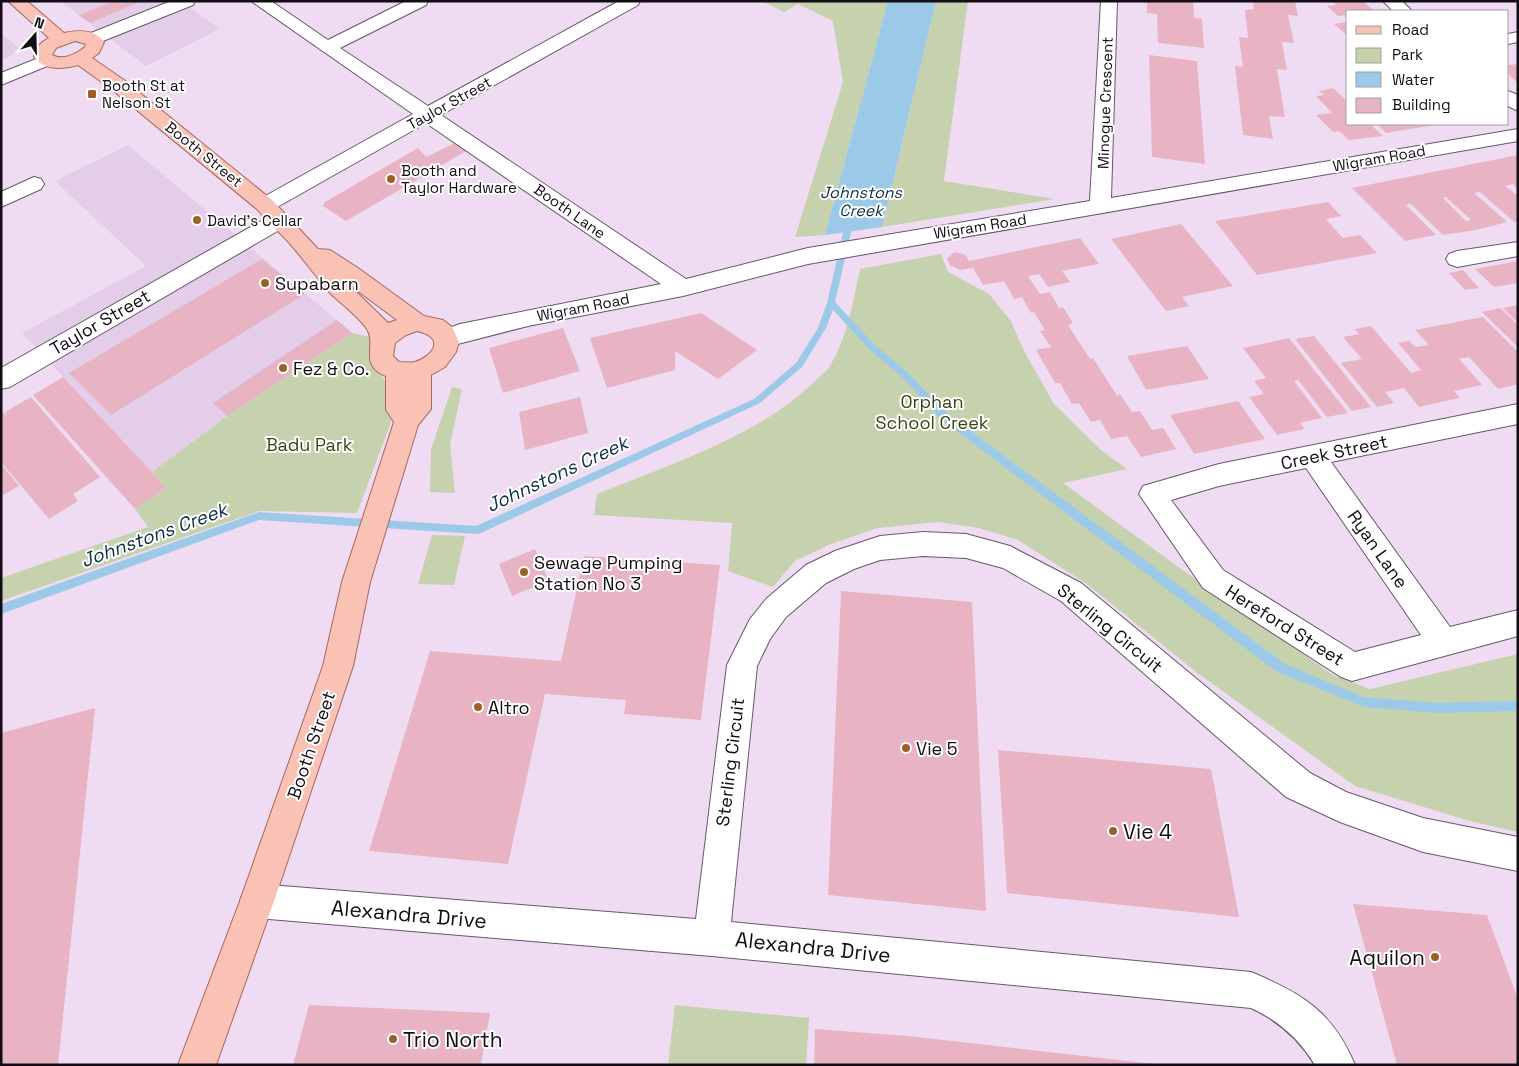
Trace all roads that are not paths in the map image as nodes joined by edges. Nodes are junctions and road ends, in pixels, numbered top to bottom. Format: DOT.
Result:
graph roads {
  1 [pos="16,1"];
  2 [pos="187,1"];
  3 [pos="259,1"];
  4 [pos="420,1"];
  5 [pos="632,1"];
  6 [pos="1109,1"];
  7 [pos="1391,1"];
  8 [pos="1402,10"];
  9 [pos="60,39"];
  10 [pos="92,39"];
  11 [pos="327,47"];
  12 [pos="80,58"];
  13 [pos="46,60"];
  14 [pos="1,80"];
  15 [pos="428,114"];
  16 [pos="1518,135"];
  17 [pos="34,184"];
  18 [pos="1,200"];
  19 [pos="1100,206"];
  20 [pos="272,213"];
  21 [pos="298,240"];
  22 [pos="1518,249"];
  23 [pos="1457,259"];
  24 [pos="683,288"];
  25 [pos="416,323"];
  26 [pos="446,338"];
  27 [pos="382,342"];
  28 [pos="409,371"];
  29 [pos="1,380"];
  30 [pos="1518,414"];
  31 [pos="1313,457"];
  32 [pos="1152,494"];
  33 [pos="1518,624"];
  34 [pos="1443,642"];
  35 [pos="1518,854"];
  36 [pos="257,901"];
  37 [pos="712,938"];
  38 [pos="197,1065"];
  39 [pos="1336,1065"];
  1 -- 9 [label="main road"];
  2 -- 10 [label="street"];
  3 -- 11 [label="street, Booth Lane"];
  4 -- 11 [label="street"];
  5 -- 15 [label="street, Taylor Street"];
  6 -- 19 [label="street, Minogue Crescent"];
  7 -- 8 [label="street"];
  9 -- 10 [label="main road"];
  9 -- 13 [label="main road"];
  10 -- 12 [label="main road"];
  11 -- 15 [label="street, Booth Lane"];
  12 -- 13 [label="main road"];
  12 -- 20 [label="main road, Booth Street"];
  13 -- 14 [label="street"];
  15 -- 20 [label="street, Taylor Street"];
  15 -- 24 [label="street, Booth Lane"];
  16 -- 19 [label="street, Wigram Road"];
  17 -- 18 [label="street"];
  19 -- 24 [label="street, Wigram Road"];
  20 -- 21 [label="main road, Booth Street"];
  20 -- 29 [label="street, Taylor Street"];
  21 -- 25 [label="main road, Booth Street"];
  21 -- 27 [label="main road, Booth Street"];
  22 -- 23 [label="street"];
  24 -- 26 [label="street, Wigram Road"];
  25 -- 26 [label="main road"];
  25 -- 27 [label="main road"];
  26 -- 28 [label="main road"];
  27 -- 28 [label="main road"];
  28 -- 36 [label="main road, Booth Street"];
  30 -- 31 [label="street, Creek Street"];
  31 -- 32 [label="street, Creek Street"];
  31 -- 34 [label="street, Ryan Lane"];
  32 -- 34 [label="street, Hereford Street"];
  33 -- 34 [label="street, Hereford Street"];
  35 -- 37 [label="street, Sterling Circuit"];
  36 -- 37 [label="street, Alexandra Drive"];
  36 -- 38 [label="main road, Booth Street"];
  37 -- 39 [label="street, Alexandra Drive"];
}
